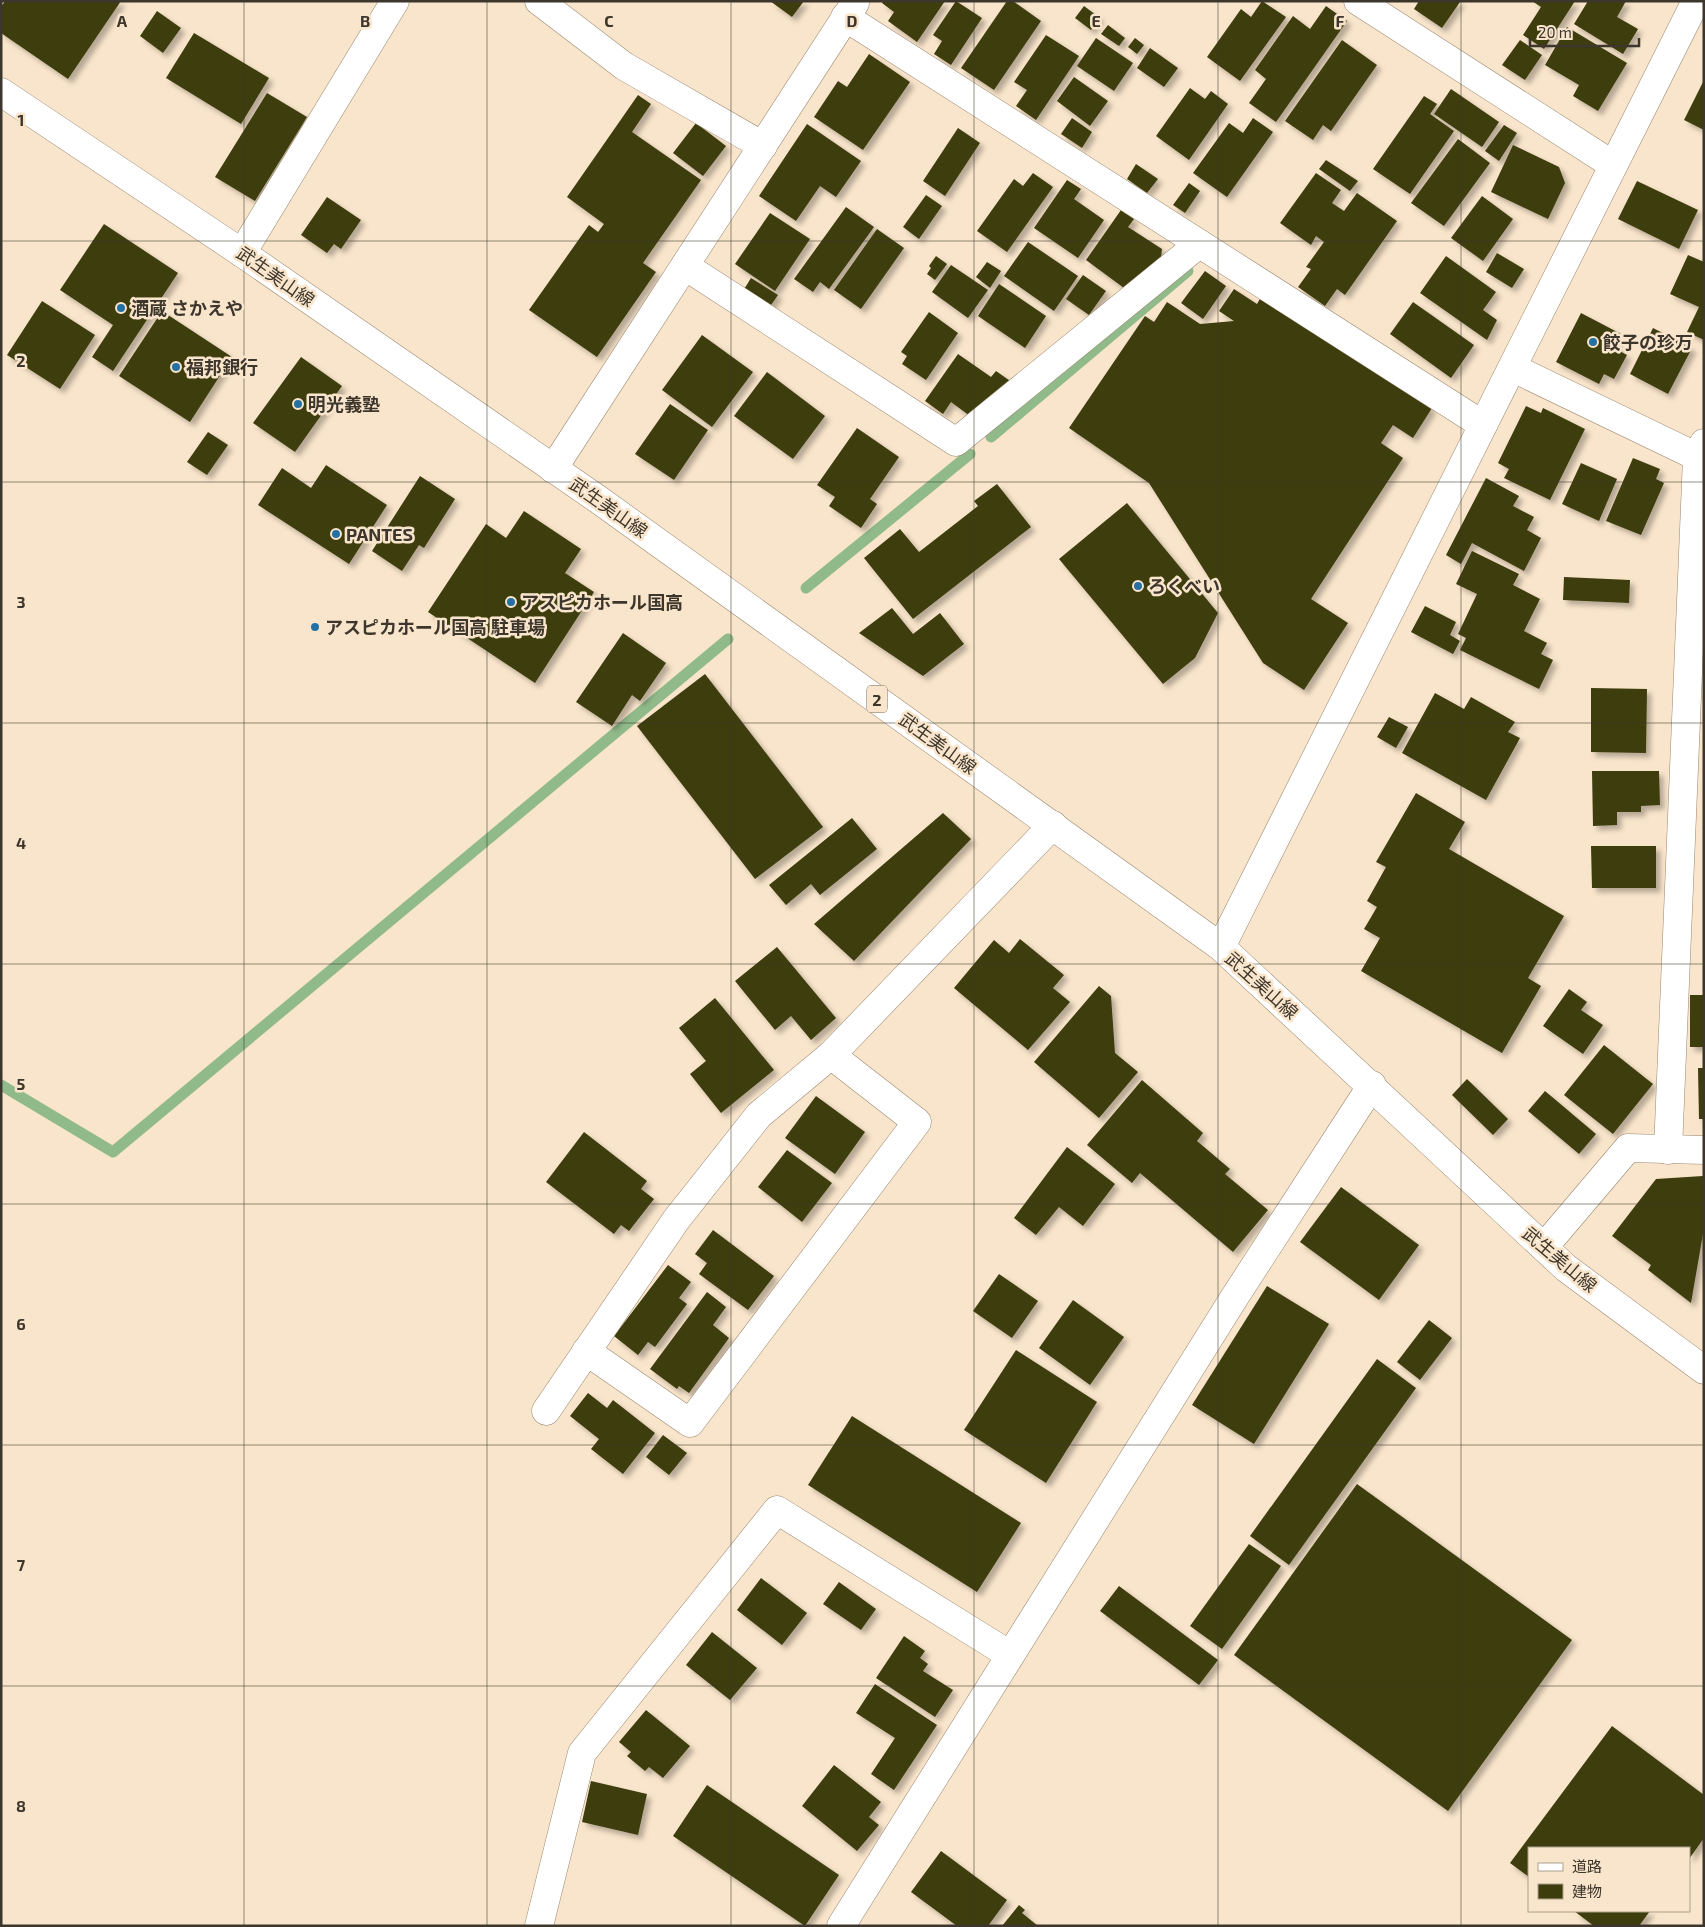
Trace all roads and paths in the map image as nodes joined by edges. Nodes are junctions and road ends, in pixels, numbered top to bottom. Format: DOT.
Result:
graph roads {
  1 [pos="395,1"];
  2 [pos="540,1"];
  3 [pos="1358,1"];
  4 [pos="1696,1"];
  5 [pos="850,9"];
  6 [pos="1,92"];
  7 [pos="763,146"];
  8 [pos="1613,165"];
  9 [pos="1199,244"];
  10 [pos="242,253"];
  11 [pos="685,266"];
  12 [pos="1513,368"];
  13 [pos="1483,425"];
  14 [pos="1701,454"];
  15 [pos="553,469"];
  16 [pos="1053,825"];
  17 [pos="1692,834"];
  18 [pos="1221,947"];
  19 [pos="830,1056"];
  20 [pos="1372,1085"];
  21 [pos="1668,1150"];
  22 [pos="1704,1150"];
  23 [pos="1544,1246"];
  24 [pos="586,1351"];
  25 [pos="1704,1370"];
  26 [pos="546,1411"];
  27 [pos="1010,1655"];
  28 [pos="539,1926"];
  29 [pos="841,1926"];
  1 -- 10 [label="street"];
  2 -- 7 [label="street"];
  3 -- 8 [label="street"];
  4 -- 8 [label="street"];
  5 -- 7 [label="street"];
  5 -- 9 [label="street"];
  6 -- 10 [label="street, 武生美山線 / 2"];
  7 -- 11 [label="street"];
  8 -- 12 [label="street"];
  9 -- 11 [label="street"];
  9 -- 13 [label="street"];
  10 -- 15 [label="street, 武生美山線 / 2"];
  11 -- 15 [label="street"];
  12 -- 13 [label="street"];
  12 -- 14 [label="street"];
  13 -- 18 [label="street"];
  14 -- 17 [label="street"];
  15 -- 16 [label="street, 武生美山線 / 2"];
  16 -- 18 [label="street, 武生美山線 / 2"];
  16 -- 19 [label="street"];
  17 -- 21 [label="street"];
  18 -- 20 [label="street, 武生美山線 / 2"];
  19 -- 24 [label="street"];
  19 -- 24 [label="street"];
  20 -- 23 [label="street, 武生美山線 / 2"];
  20 -- 27 [label="street"];
  21 -- 22 [label="street"];
  21 -- 23 [label="street"];
  23 -- 25 [label="street, 武生美山線 / 2"];
  24 -- 26 [label="street"];
  27 -- 28 [label="street"];
  27 -- 29 [label="street"];
}
